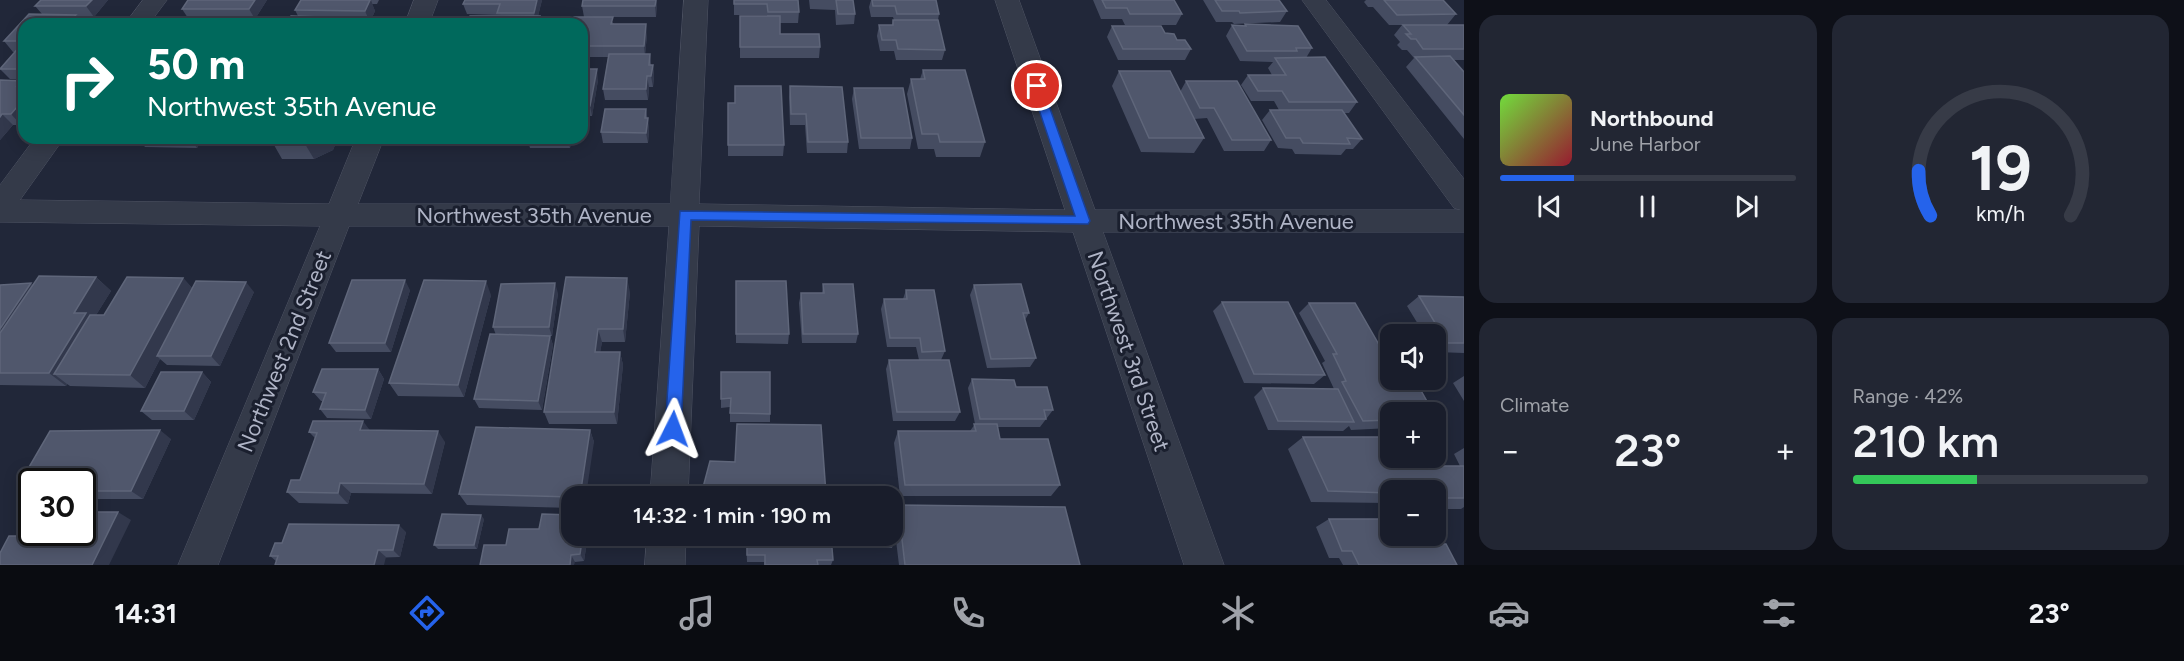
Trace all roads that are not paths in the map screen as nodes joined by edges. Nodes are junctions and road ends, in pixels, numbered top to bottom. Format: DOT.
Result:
graph roads {
  1 [pos="155,0"];
  2 [pos="426,0"];
  3 [pos="696,0"];
  4 [pos="1007,0"];
  5 [pos="1314,0"];
  6 [pos="142,18"];
  7 [pos="419,18"];
  8 [pos="46,144"];
  9 [pos="368,144"];
  10 [pos="1464,200"];
  11 [pos="0,206"];
  12 [pos="0,212"];
  13 [pos="339,215"];
  14 [pos="685,215"];
  15 [pos="1083,221"];
  16 [pos="1464,221"];
  17 [pos="670,486"];
  18 [pos="666,546"];
  19 [pos="198,565"];
  20 [pos="665,565"];
  21 [pos="1204,565"];
  1 -- 6 [label="street"];
  2 -- 7 [label="street"];
  3 -- 14 [label="street"];
  4 -- 15 [label="street, Northwest 3rd Street"];
  5 -- 10 [label="street"];
  8 -- 11 [label="street"];
  9 -- 13 [label="street, Northwest 2nd Street"];
  12 -- 13 [label="street, Northwest 35th Avenue"];
  13 -- 14 [label="street, Northwest 35th Avenue"];
  13 -- 19 [label="street, Northwest 2nd Street"];
  14 -- 15 [label="street, Northwest 35th Avenue"];
  14 -- 17 [label="street"];
  15 -- 16 [label="street, Northwest 35th Avenue"];
  15 -- 21 [label="street, Northwest 3rd Street"];
  18 -- 20 [label="street"];
}
